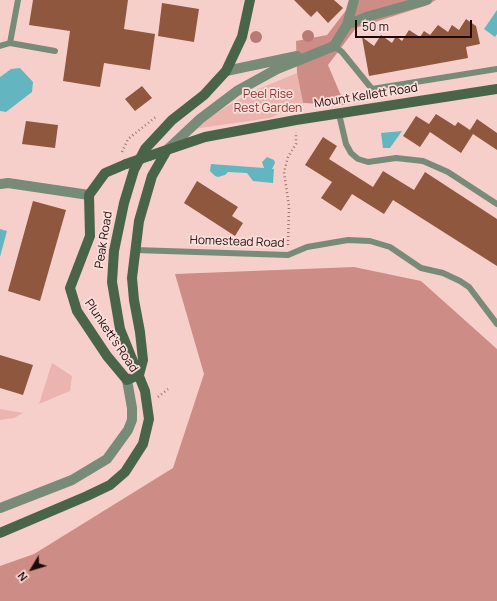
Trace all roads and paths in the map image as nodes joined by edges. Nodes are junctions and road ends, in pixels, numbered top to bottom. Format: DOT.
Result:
graph roads {
  1 [pos="18,0"];
  2 [pos="250,0"];
  3 [pos="354,0"];
  4 [pos="427,0"];
  5 [pos="346,25"];
  6 [pos="10,43"];
  7 [pos="0,46"];
  8 [pos="334,46"];
  9 [pos="55,51"];
  10 [pos="319,53"];
  11 [pos="497,69"];
  12 [pos="226,71"];
  13 [pos="497,89"];
  14 [pos="339,114"];
  15 [pos="296,120"];
  16 [pos="167,150"];
  17 [pos="0,184"];
  18 [pos="89,195"];
  19 [pos="497,204"];
  20 [pos="135,250"];
  21 [pos="288,255"];
  22 [pos="497,324"];
  23 [pos="139,375"];
  24 [pos="127,380"];
  25 [pos="0,508"];
  26 [pos="0,533"];
  1 -- 6 [label="lane"];
  2 -- 12 [label="street, Peak Road"];
  3 -- 5 [label="street"];
  4 -- 5 [label="street"];
  5 -- 8 [label="street"];
  6 -- 7 [label="lane"];
  6 -- 9 [label="lane"];
  8 -- 10 [label="street"];
  8 -- 11 [label="lane"];
  10 -- 12 [label="street"];
  10 -- 16 [label="street"];
  12 -- 23 [label="street, Peak Road"];
  13 -- 14 [label="street, Mount Kellett Road"];
  14 -- 15 [label="street, Mount Kellett Road"];
  14 -- 19 [label="lane"];
  15 -- 16 [label="street, Mount Kellett Road"];
  15 -- 21 [label="path"];
  16 -- 18 [label="street, Mount Kellett Road, bridge"];
  16 -- 20 [label="street"];
  17 -- 18 [label="street"];
  18 -- 24 [label="street, Plunkett's Road"];
  20 -- 21 [label="lane, Homestead Road"];
  20 -- 23 [label="street"];
  21 -- 22 [label="lane, Homestead Road"];
  23 -- 24 [label="street"];
  23 -- 26 [label="street, Peak Road"];
  24 -- 25 [label="street, Plunkett's Road"];
}
